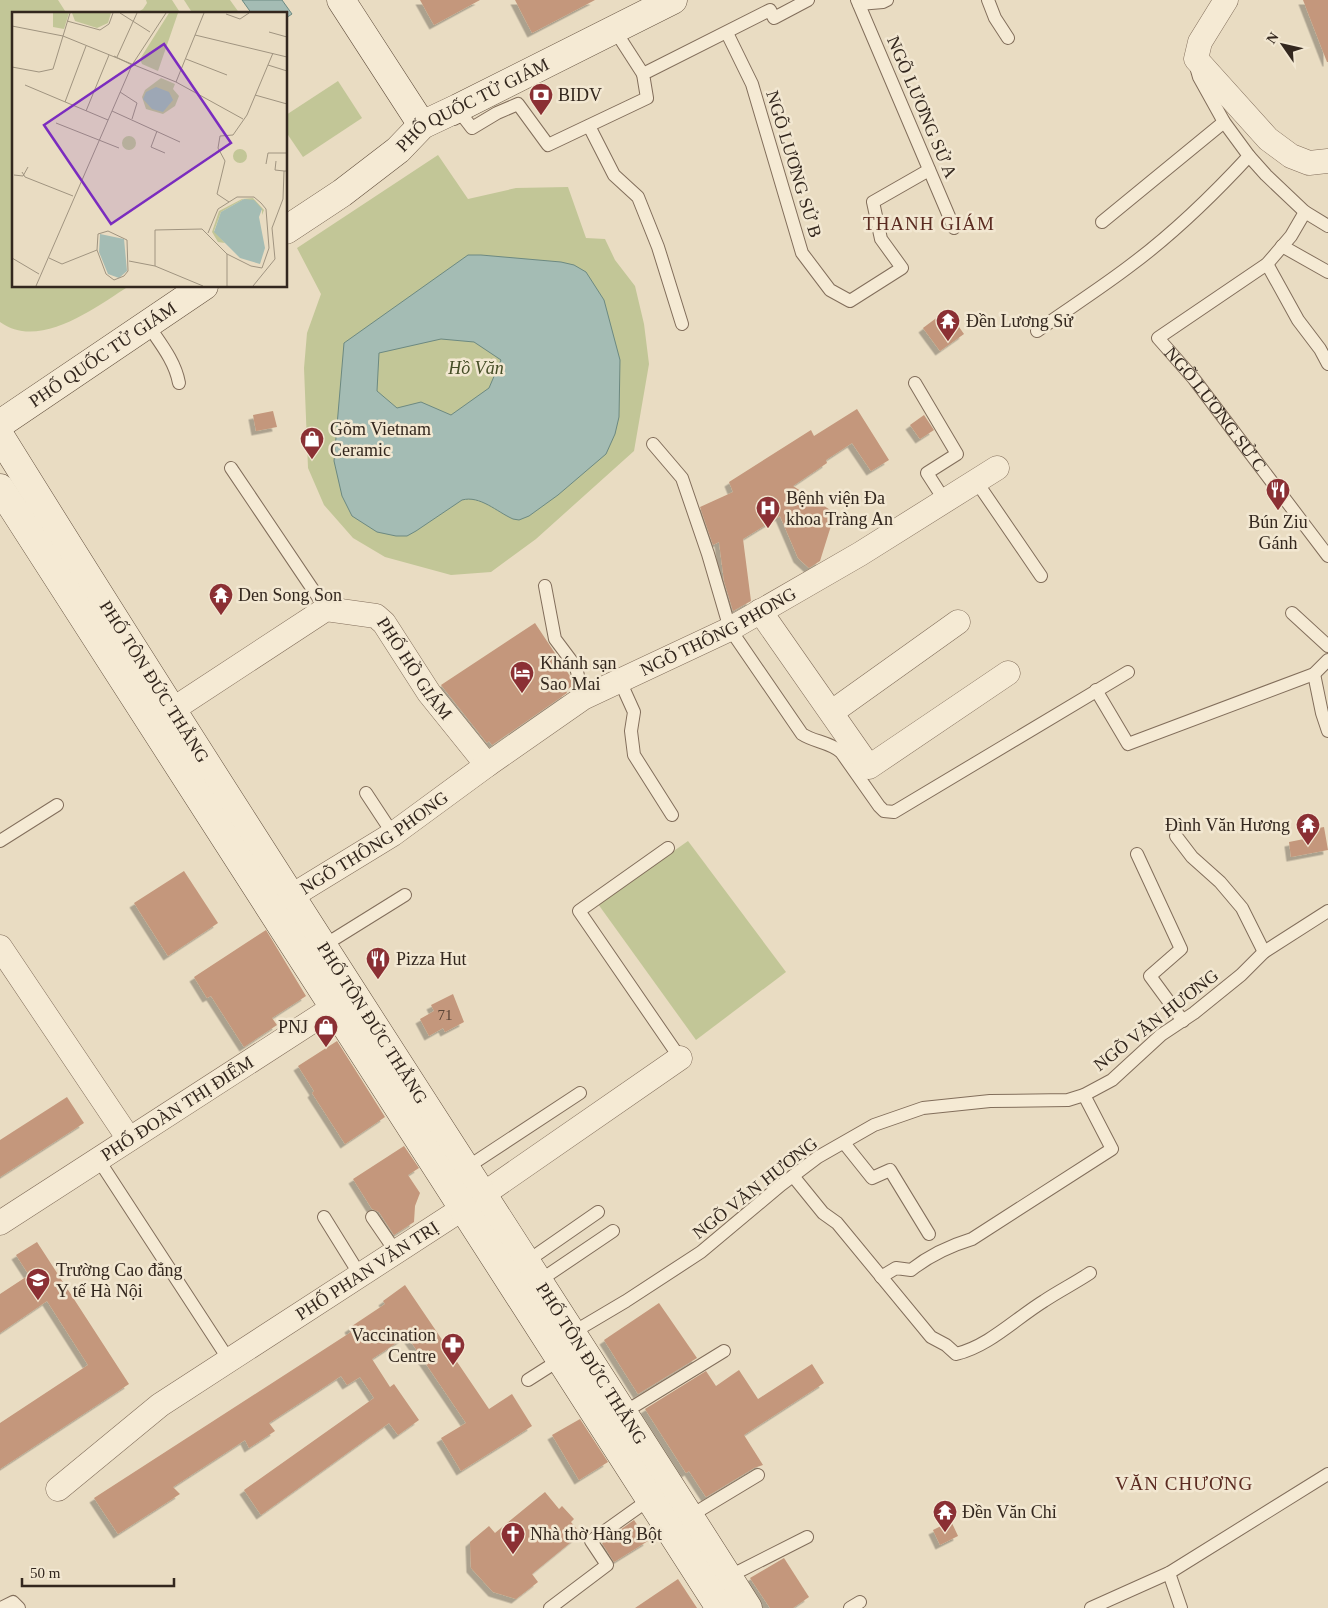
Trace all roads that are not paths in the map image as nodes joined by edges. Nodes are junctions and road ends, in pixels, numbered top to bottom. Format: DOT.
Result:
graph roads {
  1 [pos="340,0"];
  2 [pos="673,0"];
  3 [pos="808,0"];
  4 [pos="887,0"];
  5 [pos="988,0"];
  6 [pos="1226,0"];
  7 [pos="858,2"];
  8 [pos="614,29"];
  9 [pos="727,33"];
  10 [pos="1008,38"];
  11 [pos="1196,59"];
  12 [pos="643,74"];
  13 [pos="1224,122"];
  14 [pos="589,126"];
  15 [pos="419,128"];
  16 [pos="1248,156"];
  17 [pos="1328,161"];
  18 [pos="929,170"];
  19 [pos="1305,212"];
  20 [pos="1102,222"];
  21 [pos="1328,226"];
  22 [pos="954,228"];
  23 [pos="288,229"];
  24 [pos="1282,246"];
  25 [pos="1267,264"];
  26 [pos="1328,272"];
  27 [pos="201,288"];
  28 [pos="682,324"];
  29 [pos="148,325"];
  30 [pos="1037,330"];
  31 [pos="1328,364"];
  32 [pos="180,383"];
  33 [pos="915,383"];
  34 [pos="0,424"];
  35 [pos="0,436"];
  36 [pos="653,444"];
  37 [pos="231,468"];
  38 [pos="997,468"];
  39 [pos="976,481"];
  40 [pos="0,488"];
  41 [pos="945,501"];
  42 [pos="1328,556"];
  43 [pos="1041,576"];
  44 [pos="545,586"];
  45 [pos="326,609"];
  46 [pos="760,611"];
  47 [pos="1292,613"];
  48 [pos="958,622"];
  49 [pos="730,629"];
  50 [pos="1328,646"];
  51 [pos="1328,660"];
  52 [pos="1128,672"];
  53 [pos="1008,673"];
  54 [pos="1314,674"];
  55 [pos="620,681"];
  56 [pos="1096,690"];
  57 [pos="583,698"];
  58 [pos="172,710"];
  59 [pos="832,712"];
  60 [pos="1328,731"];
  61 [pos="487,765"];
  62 [pos="205,786"];
  63 [pos="366,793"];
  64 [pos="57,805"];
  65 [pos="672,815"];
  66 [pos="394,834"];
  67 [pos="1176,836"];
  68 [pos="0,841"];
  69 [pos="668,848"];
  70 [pos="1138,854"];
  71 [pos="405,895"];
  72 [pos="290,897"];
  73 [pos="1328,910"];
  74 [pos="322,946"];
  75 [pos="0,947"];
  76 [pos="1264,952"];
  77 [pos="344,1001"];
  78 [pos="1183,1021"];
  79 [pos="680,1058"];
  80 [pos="580,1093"];
  81 [pos="1084,1095"];
  82 [pos="129,1139"];
  83 [pos="844,1143"];
  84 [pos="98,1159"];
  85 [pos="466,1168"];
  86 [pos="793,1176"];
  87 [pos="473,1202"];
  88 [pos="598,1212"];
  89 [pos="324,1217"];
  90 [pos="372,1217"];
  91 [pos="0,1223"];
  92 [pos="613,1232"];
  93 [pos="929,1234"];
  94 [pos="396,1252"];
  95 [pos="532,1271"];
  96 [pos="1090,1273"];
  97 [pos="360,1275"];
  98 [pos="881,1277"];
  99 [pos="572,1333"];
  100 [pos="724,1351"];
  101 [pos="560,1358"];
  102 [pos="229,1360"];
  103 [pos="528,1380"];
  104 [pos="623,1413"];
  105 [pos="1328,1474"];
  106 [pos="758,1475"];
  107 [pos="58,1489"];
  108 [pos="650,1499"];
  109 [pos="690,1516"];
  110 [pos="807,1537"];
  111 [pos="1169,1573"];
  112 [pos="728,1577"];
  113 [pos="1,1608"];
  114 [pos="19,1608"];
  115 [pos="550,1608"];
  116 [pos="720,1608"];
  117 [pos="748,1608"];
  118 [pos="1091,1608"];
  119 [pos="1181,1608"];
  1 -- 15 [label="main road"];
  2 -- 8 [label="main road, PHỐ QUỐC TỬ GIÁM"];
  3 -- 9 [label="lane"];
  4 -- 7 [label="lane"];
  5 -- 10 [label="lane"];
  6 -- 11 [label="street"];
  7 -- 18 [label="lane, NGÕ LƯƠNG SỬ A"];
  8 -- 12 [label="lane"];
  8 -- 15 [label="main road, PHỐ QUỐC TỬ GIÁM"];
  9 -- 12 [label="lane"];
  9 -- 18 [label="lane, NGÕ LƯƠNG SỬ B"];
  11 -- 13 [label="lane"];
  11 -- 17 [label="street"];
  12 -- 14 [label="lane"];
  13 -- 16 [label="lane"];
  13 -- 20 [label="lane"];
  14 -- 15 [label="lane"];
  14 -- 28 [label="lane"];
  15 -- 23 [label="main road, PHỐ QUỐC TỬ GIÁM"];
  16 -- 19 [label="lane"];
  16 -- 30 [label="lane"];
  18 -- 22 [label="lane, NGÕ LƯƠNG SỬ A"];
  19 -- 21 [label="lane"];
  19 -- 24 [label="lane, NGÕ LƯƠNG SỬ C"];
  24 -- 25 [label="lane, NGÕ LƯƠNG SỬ C"];
  24 -- 26 [label="lane"];
  25 -- 31 [label="lane"];
  25 -- 42 [label="lane, NGÕ LƯƠNG SỬ C"];
  27 -- 29 [label="main road, PHỐ QUỐC TỬ GIÁM"];
  29 -- 32 [label="lane"];
  29 -- 34 [label="main road, PHỐ QUỐC TỬ GIÁM"];
  33 -- 41 [label="lane"];
  35 -- 58 [label="main road, PHỐ TÔN ĐỨC THẮNG"];
  36 -- 49 [label="lane"];
  37 -- 45 [label="lane"];
  38 -- 39 [label="street, NGÕ THÔNG PHONG"];
  39 -- 41 [label="street, NGÕ THÔNG PHONG"];
  39 -- 43 [label="lane"];
  40 -- 62 [label="main road, PHỐ TÔN ĐỨC THẮNG"];
  41 -- 46 [label="street, NGÕ THÔNG PHONG"];
  44 -- 57 [label="lane"];
  45 -- 58 [label="street"];
  45 -- 61 [label="street, PHỐ HỒ GIÁM"];
  46 -- 49 [label="street, NGÕ THÔNG PHONG"];
  46 -- 59 [label="street"];
  47 -- 50 [label="lane"];
  48 -- 59 [label="street"];
  49 -- 55 [label="street, NGÕ THÔNG PHONG"];
  49 -- 56 [label="lane"];
  51 -- 54 [label="lane"];
  52 -- 56 [label="lane"];
  53 -- 59 [label="street"];
  54 -- 56 [label="lane"];
  54 -- 60 [label="lane"];
  55 -- 57 [label="street, NGÕ THÔNG PHONG"];
  55 -- 65 [label="lane"];
  57 -- 61 [label="street, NGÕ THÔNG PHONG"];
  58 -- 62 [label="main road, PHỐ TÔN ĐỨC THẮNG"];
  61 -- 66 [label="street, NGÕ THÔNG PHONG"];
  62 -- 72 [label="main road, PHỐ TÔN ĐỨC THẮNG"];
  62 -- 77 [label="main road, PHỐ TÔN ĐỨC THẮNG"];
  63 -- 66 [label="lane"];
  64 -- 68 [label="lane"];
  66 -- 72 [label="street, NGÕ THÔNG PHONG"];
  67 -- 76 [label="lane"];
  69 -- 79 [label="lane"];
  70 -- 78 [label="lane"];
  71 -- 74 [label="lane"];
  72 -- 74 [label="main road, PHỐ TÔN ĐỨC THẮNG"];
  73 -- 76 [label="lane, NGÕ VĂN HƯƠNG"];
  74 -- 77 [label="main road, PHỐ TÔN ĐỨC THẮNG"];
  75 -- 82 [label="street"];
  76 -- 78 [label="lane, NGÕ VĂN HƯƠNG"];
  77 -- 82 [label="street, PHỐ ĐOÀN THỊ ĐIỂM"];
  77 -- 85 [label="main road, PHỐ TÔN ĐỨC THẮNG"];
  77 -- 87 [label="main road, PHỐ TÔN ĐỨC THẮNG"];
  78 -- 81 [label="lane, NGÕ VĂN HƯƠNG"];
  79 -- 87 [label="street, PHỐ PHAN VĂN TRỊ"];
  80 -- 85 [label="lane"];
  81 -- 83 [label="lane, NGÕ VĂN HƯƠNG"];
  81 -- 98 [label="lane"];
  82 -- 84 [label="street, PHỐ ĐOÀN THỊ ĐIỂM"];
  83 -- 86 [label="lane, NGÕ VĂN HƯƠNG"];
  83 -- 93 [label="lane"];
  84 -- 91 [label="street, PHỐ ĐOÀN THỊ ĐIỂM"];
  84 -- 102 [label="lane"];
  85 -- 87 [label="main road, PHỐ TÔN ĐỨC THẮNG"];
  86 -- 98 [label="lane"];
  86 -- 99 [label="lane, NGÕ VĂN HƯƠNG"];
  87 -- 94 [label="street, PHỐ PHAN VĂN TRỊ"];
  87 -- 95 [label="main road, PHỐ TÔN ĐỨC THẮNG"];
  87 -- 101 [label="main road, PHỐ TÔN ĐỨC THẮNG"];
  88 -- 95 [label="lane"];
  89 -- 97 [label="lane"];
  90 -- 94 [label="lane"];
  92 -- 95 [label="lane"];
  94 -- 97 [label="street, PHỐ PHAN VĂN TRỊ"];
  95 -- 99 [label="main road, PHỐ TÔN ĐỨC THẮNG"];
  96 -- 98 [label="lane"];
  97 -- 102 [label="street, PHỐ PHAN VĂN TRỊ"];
  99 -- 104 [label="main road, PHỐ TÔN ĐỨC THẮNG"];
  100 -- 104 [label="lane"];
  101 -- 103 [label="lane"];
  101 -- 108 [label="main road, PHỐ TÔN ĐỨC THẮNG"];
  102 -- 107 [label="street, PHỐ PHAN VĂN TRỊ"];
  104 -- 109 [label="main road, PHỐ TÔN ĐỨC THẮNG"];
  105 -- 111 [label="lane"];
  106 -- 109 [label="lane"];
  108 -- 115 [label="lane"];
  108 -- 116 [label="main road, PHỐ TÔN ĐỨC THẮNG"];
  109 -- 112 [label="main road, PHỐ TÔN ĐỨC THẮNG"];
  110 -- 112 [label="lane"];
  111 -- 118 [label="lane"];
  111 -- 119 [label="lane"];
  112 -- 117 [label="main road, PHỐ TÔN ĐỨC THẮNG"];
  113 -- 114 [label="lane"];
}
